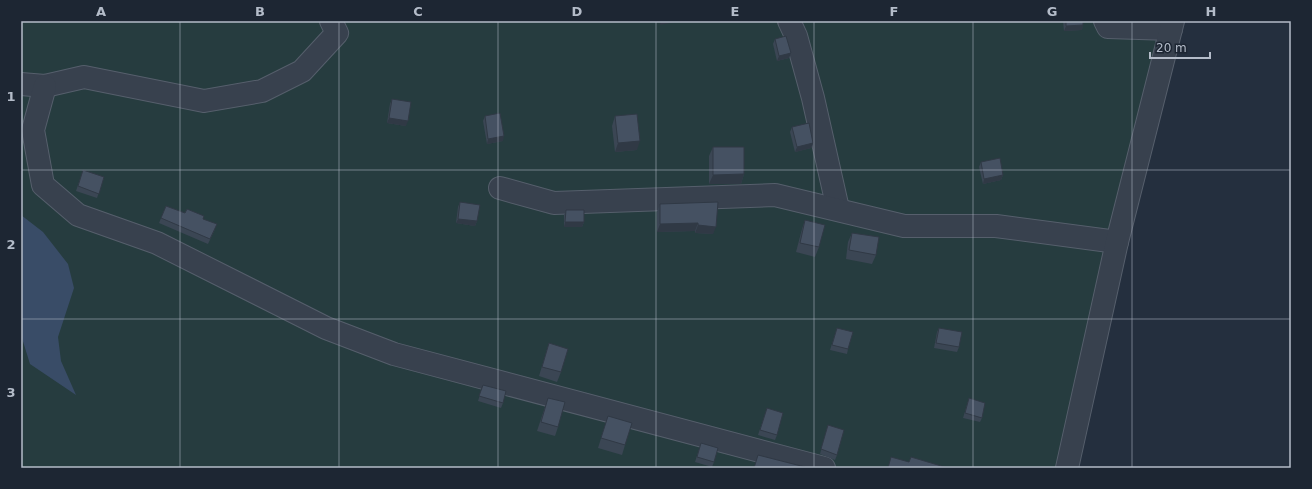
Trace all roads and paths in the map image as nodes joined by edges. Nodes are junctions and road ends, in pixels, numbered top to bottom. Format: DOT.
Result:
graph roads {
  1 [pos="331,21"];
  2 [pos="789,21"];
  3 [pos="1105,21"];
  4 [pos="1172,25"];
  5 [pos="21,84"];
  6 [pos="45,86"];
  7 [pos="500,188"];
  8 [pos="838,209"];
  9 [pos="1118,242"];
  10 [pos="824,468"];
  11 [pos="1068,468"];
  1 -- 6 [label="street"];
  2 -- 8 [label="street"];
  3 -- 4 [label="street"];
  4 -- 9 [label="street"];
  5 -- 6 [label="street"];
  6 -- 10 [label="street"];
  7 -- 8 [label="street"];
  8 -- 9 [label="street"];
  9 -- 11 [label="street"];
}
